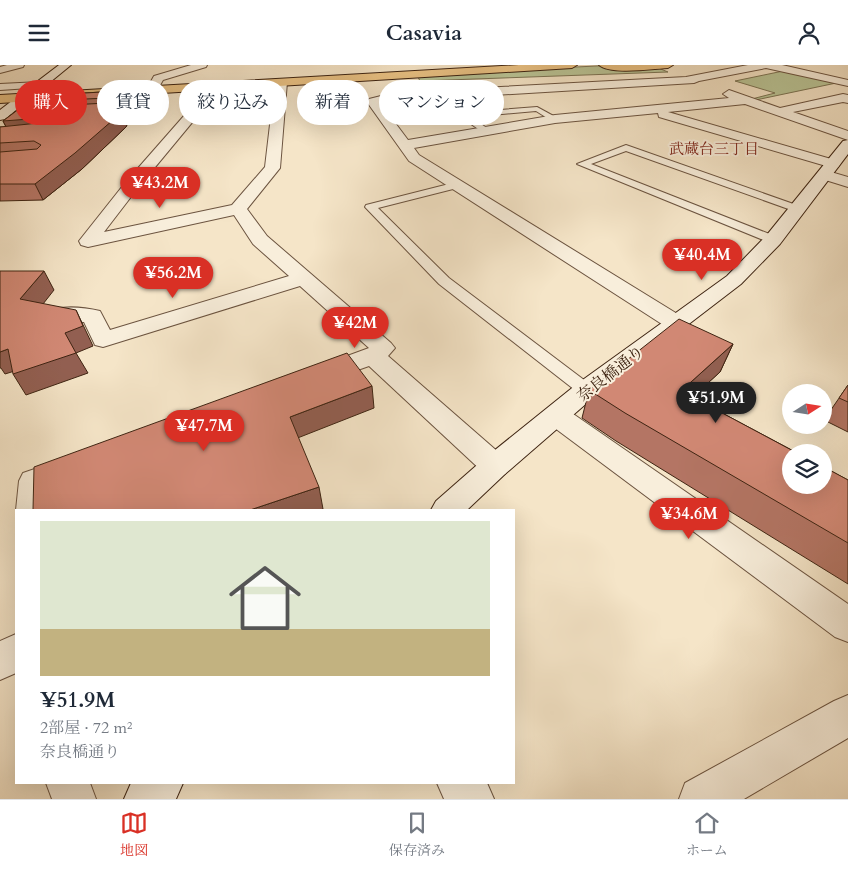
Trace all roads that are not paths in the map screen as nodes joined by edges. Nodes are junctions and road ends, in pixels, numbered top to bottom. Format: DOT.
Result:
graph roads {
  1 [pos="19,65"];
  2 [pos="66,65"];
  3 [pos="202,65"];
  4 [pos="488,65"];
  5 [pos="572,65"];
  6 [pos="604,65"];
  7 [pos="655,65"];
  8 [pos="668,65"];
  9 [pos="767,65"];
  10 [pos="0,70"];
  11 [pos="414,74"];
  12 [pos="274,77"];
  13 [pos="692,79"];
  14 [pos="47,80"];
  15 [pos="156,80"];
  16 [pos="255,80"];
  17 [pos="418,80"];
  18 [pos="848,83"];
  19 [pos="169,86"];
  20 [pos="0,87"];
  21 [pos="15,89"];
  22 [pos="504,90"];
  23 [pos="15,95"];
  24 [pos="0,97"];
  25 [pos="848,99"];
  26 [pos="746,100"];
  27 [pos="379,101"];
  28 [pos="15,105"];
  29 [pos="379,110"];
  30 [pos="650,110"];
  31 [pos="778,112"];
  32 [pos="0,116"];
  33 [pos="555,119"];
  34 [pos="183,125"];
  35 [pos="390,125"];
  36 [pos="484,130"];
  37 [pos="848,135"];
  38 [pos="848,144"];
  39 [pos="404,145"];
  40 [pos="829,169"];
  41 [pos="848,182"];
  42 [pos="457,185"];
  43 [pos="238,209"];
  44 [pos="798,209"];
  45 [pos="774,240"];
  46 [pos="304,278"];
  47 [pos="56,315"];
  48 [pos="676,323"];
  49 [pos="374,355"];
  50 [pos="291,386"];
  51 [pos="586,390"];
  52 [pos="557,416"];
  53 [pos="80,464"];
  54 [pos="495,466"];
  55 [pos="32,509"];
  56 [pos="448,509"];
  57 [pos="848,625"];
  58 [pos="15,654"];
  59 [pos="0,661"];
  60 [pos="848,715"];
  61 [pos="68,784"];
  62 [pos="160,784"];
  63 [pos="459,784"];
  64 [pos="74,799"];
  65 [pos="146,799"];
  66 [pos="472,799"];
  67 [pos="701,799"];
  1 -- 10 [label="street"];
  2 -- 14 [label="street"];
  3 -- 15 [label="street"];
  4 -- 12 [label="main road"];
  5 -- 11 [label="main road"];
  6 -- 7 [label="main road"];
  7 -- 8 [label="main road"];
  7 -- 13 [label="street"];
  9 -- 13 [label="street"];
  9 -- 18 [label="street"];
  11 -- 12 [label="main road"];
  11 -- 17 [label="street"];
  12 -- 16 [label="main road"];
  12 -- 19 [label="main road"];
  12 -- 43 [label="street"];
  13 -- 22 [label="street"];
  13 -- 26 [label="street"];
  20 -- 21 [label="street"];
  23 -- 24 [label="main road"];
  25 -- 31 [label="street"];
  26 -- 30 [label="street"];
  26 -- 31 [label="street"];
  27 -- 29 [label="street"];
  28 -- 32 [label="street"];
  30 -- 33 [label="street"];
  30 -- 40 [label="street"];
  31 -- 37 [label="street"];
  33 -- 36 [label="street"];
  33 -- 36 [label="lane"];
  34 -- 43 [label="street"];
  35 -- 39 [label="street"];
  36 -- 39 [label="street"];
  38 -- 40 [label="street, 奈良橋通り"];
  39 -- 42 [label="street"];
  40 -- 41 [label="street"];
  40 -- 44 [label="street, 奈良橋通り"];
  42 -- 48 [label="street"];
  42 -- 51 [label="lane"];
  43 -- 46 [label="street"];
  44 -- 45 [label="street, 奈良橋通り"];
  44 -- 45 [label="lane"];
  45 -- 48 [label="street, 奈良橋通り"];
  46 -- 47 [label="street"];
  46 -- 49 [label="street"];
  48 -- 51 [label="street, 奈良橋通り"];
  49 -- 50 [label="street"];
  49 -- 54 [label="street"];
  51 -- 52 [label="street, 奈良橋通り"];
  52 -- 54 [label="street, 奈良橋通り"];
  52 -- 57 [label="street"];
  53 -- 55 [label="street"];
  54 -- 56 [label="street, 奈良橋通り"];
  58 -- 59 [label="street"];
  60 -- 67 [label="street"];
  61 -- 64 [label="street"];
  62 -- 65 [label="street"];
  63 -- 66 [label="street"];
}
